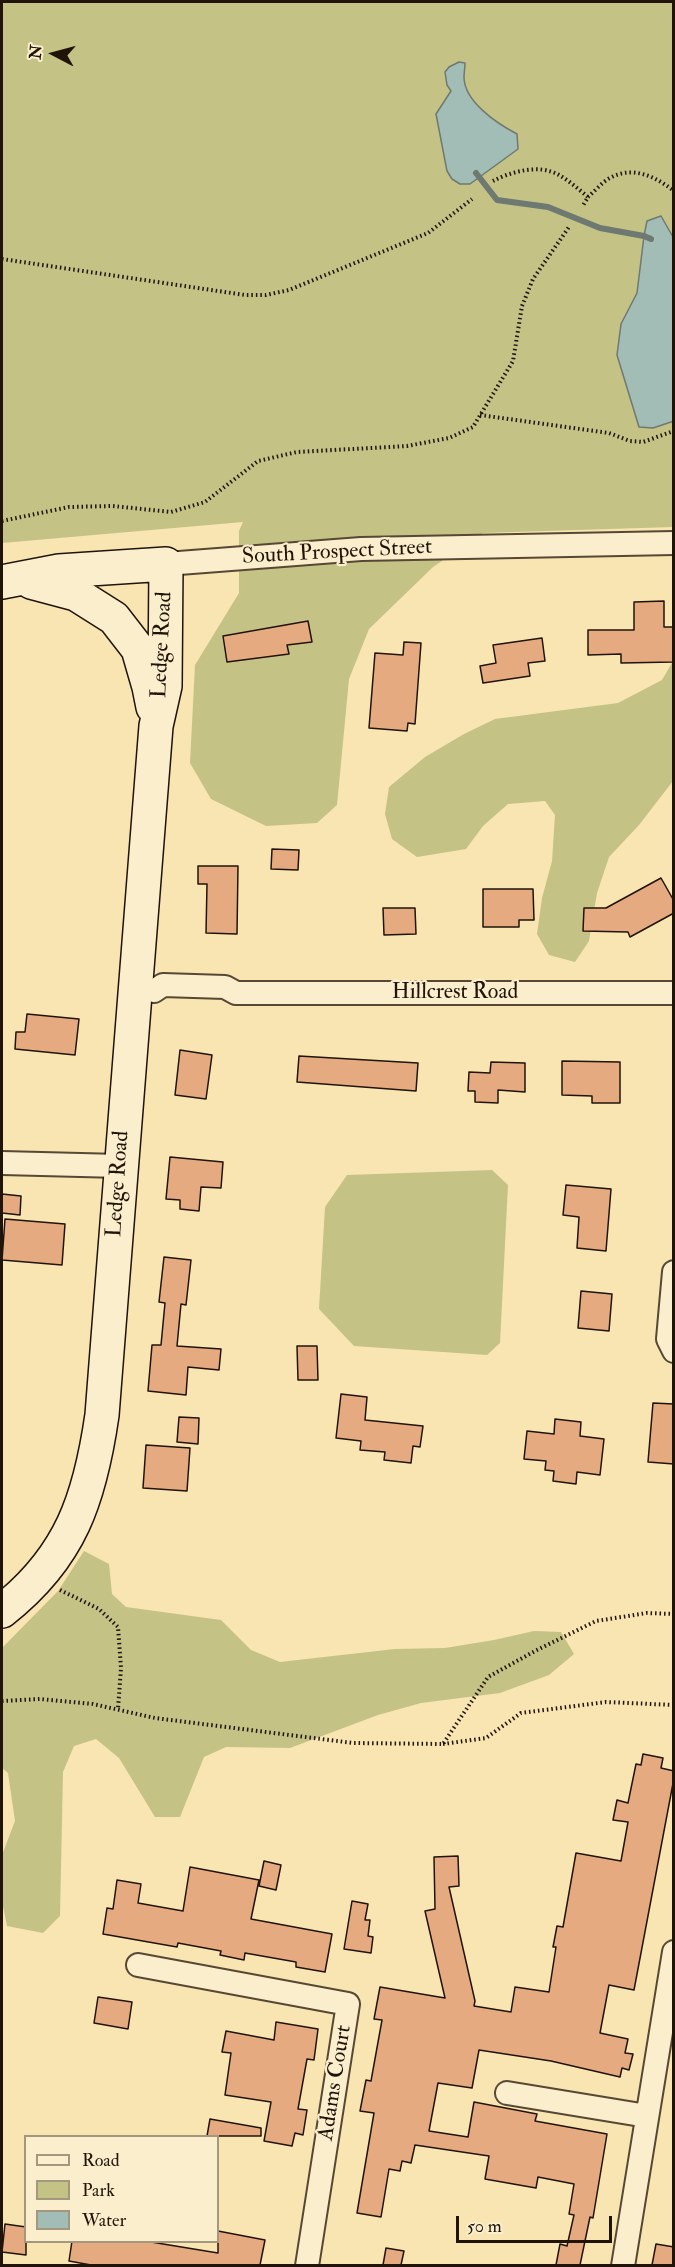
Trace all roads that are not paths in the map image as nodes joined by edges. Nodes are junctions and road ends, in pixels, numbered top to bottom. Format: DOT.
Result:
graph roads {
  1 [pos="674,543"];
  2 [pos="166,564"];
  3 [pos="11,580"];
  4 [pos="156,726"];
  5 [pos="145,991"];
  6 [pos="674,993"];
  7 [pos="2,1163"];
  8 [pos="120,1166"];
  9 [pos="674,1272"];
  10 [pos="674,1351"];
  11 [pos="2,1611"];
  12 [pos="674,1952"];
  13 [pos="138,1965"];
  14 [pos="664,2068"];
  15 [pos="507,2093"];
  16 [pos="647,2116"];
  17 [pos="307,2265"];
  18 [pos="623,2265"];
  1 -- 2 [label="street, South Prospect Street"];
  2 -- 3 [label="street, South Prospect Street"];
  2 -- 4 [label="street, Ledge Road"];
  3 -- 4 [label="street, Ledge Road"];
  4 -- 5 [label="street, Ledge Road"];
  5 -- 6 [label="street, Hillcrest Road"];
  5 -- 8 [label="street, Ledge Road"];
  7 -- 8 [label="street"];
  8 -- 11 [label="street, Ledge Road"];
  9 -- 10 [label="street"];
  12 -- 14 [label="street"];
  13 -- 17 [label="street, Adams Court"];
  14 -- 16 [label="street"];
  15 -- 16 [label="street"];
  16 -- 18 [label="street"];
}
